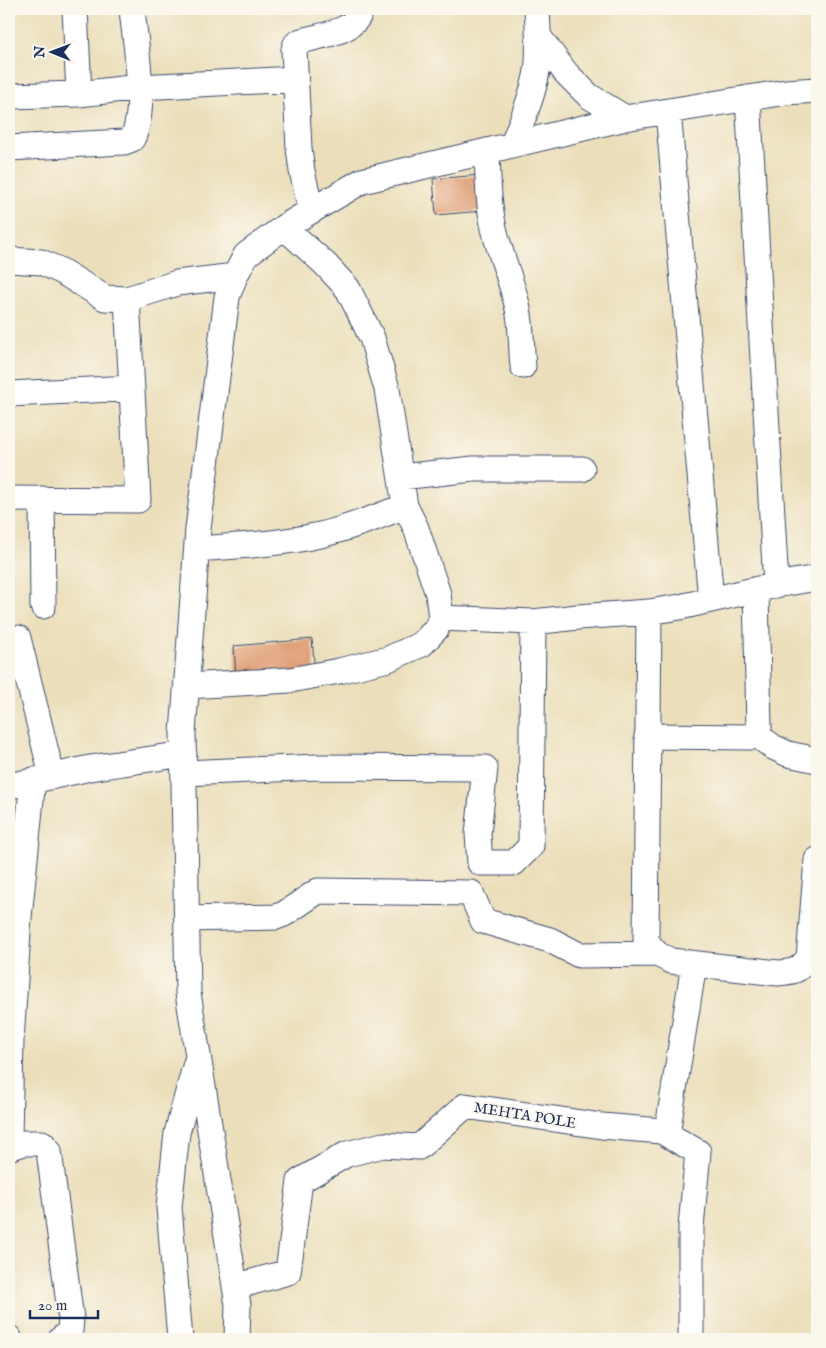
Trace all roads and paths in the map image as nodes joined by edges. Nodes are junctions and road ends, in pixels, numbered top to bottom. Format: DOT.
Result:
graph roads {
  1 [pos="75,9"];
  2 [pos="132,9"];
  3 [pos="361,9"];
  4 [pos="537,9"];
  5 [pos="539,37"];
  6 [pos="295,79"];
  7 [pos="139,87"];
  8 [pos="817,90"];
  9 [pos="79,94"];
  10 [pos="9,96"];
  11 [pos="748,98"];
  12 [pos="668,111"];
  13 [pos="625,118"];
  14 [pos="513,144"];
  15 [pos="9,148"];
  16 [pos="487,151"];
  17 [pos="312,210"];
  18 [pos="284,227"];
  19 [pos="9,260"];
  20 [pos="235,276"];
  21 [pos="127,299"];
  22 [pos="523,366"];
  23 [pos="132,388"];
  24 [pos="9,394"];
  25 [pos="582,469"];
  26 [pos="401,477"];
  27 [pos="9,499"];
  28 [pos="42,499"];
  29 [pos="405,506"];
  30 [pos="197,549"];
  31 [pos="817,578"];
  32 [pos="766,588"];
  33 [pos="711,600"];
  34 [pos="43,606"];
  35 [pos="649,612"];
  36 [pos="441,618"];
  37 [pos="533,622"];
  38 [pos="18,638"];
  39 [pos="187,686"];
  40 [pos="757,735"];
  41 [pos="647,736"];
  42 [pos="817,760"];
  43 [pos="184,764"];
  44 [pos="42,778"];
  45 [pos="9,786"];
  46 [pos="817,860"];
  47 [pos="187,919"];
  48 [pos="657,954"];
  49 [pos="694,964"];
  50 [pos="198,1054"];
  51 [pos="667,1134"];
  52 [pos="9,1138"];
  53 [pos="9,1148"];
  54 [pos="235,1287"];
  55 [pos="61,1339"];
  56 [pos="180,1339"];
  57 [pos="237,1339"];
  58 [pos="691,1339"];
  1 -- 9 [label="street"];
  2 -- 7 [label="street"];
  3 -- 6 [label="street"];
  4 -- 5 [label="street"];
  5 -- 13 [label="street"];
  5 -- 14 [label="street"];
  6 -- 7 [label="street"];
  6 -- 17 [label="street"];
  7 -- 9 [label="street"];
  7 -- 15 [label="street"];
  8 -- 11 [label="street"];
  9 -- 10 [label="street"];
  11 -- 12 [label="street"];
  11 -- 32 [label="street"];
  12 -- 13 [label="street"];
  12 -- 33 [label="street"];
  13 -- 14 [label="street"];
  14 -- 16 [label="street"];
  16 -- 17 [label="street"];
  16 -- 22 [label="street"];
  17 -- 18 [label="street"];
  18 -- 20 [label="street"];
  18 -- 26 [label="street"];
  19 -- 21 [label="street"];
  20 -- 21 [label="street"];
  20 -- 30 [label="street"];
  21 -- 23 [label="street"];
  23 -- 24 [label="street"];
  23 -- 28 [label="street"];
  25 -- 26 [label="street"];
  26 -- 29 [label="street"];
  27 -- 28 [label="street"];
  28 -- 34 [label="street"];
  29 -- 30 [label="street"];
  29 -- 36 [label="street"];
  30 -- 39 [label="street"];
  31 -- 32 [label="street"];
  32 -- 33 [label="street"];
  32 -- 40 [label="street"];
  33 -- 35 [label="street"];
  35 -- 37 [label="street"];
  35 -- 41 [label="street"];
  36 -- 37 [label="street"];
  36 -- 39 [label="street"];
  37 -- 43 [label="street"];
  38 -- 44 [label="street"];
  39 -- 43 [label="street"];
  40 -- 41 [label="street"];
  40 -- 42 [label="street"];
  41 -- 48 [label="street"];
  43 -- 44 [label="street"];
  43 -- 47 [label="street"];
  44 -- 45 [label="street"];
  44 -- 52 [label="street"];
  46 -- 49 [label="street"];
  47 -- 48 [label="street"];
  47 -- 50 [label="street"];
  48 -- 49 [label="street"];
  49 -- 51 [label="street"];
  50 -- 54 [label="street"];
  50 -- 56 [label="street"];
  51 -- 54 [label="street, MEHTA POLE"];
  51 -- 58 [label="street, MEHTA POLE"];
  53 -- 55 [label="street"];
  54 -- 57 [label="street"];
}
